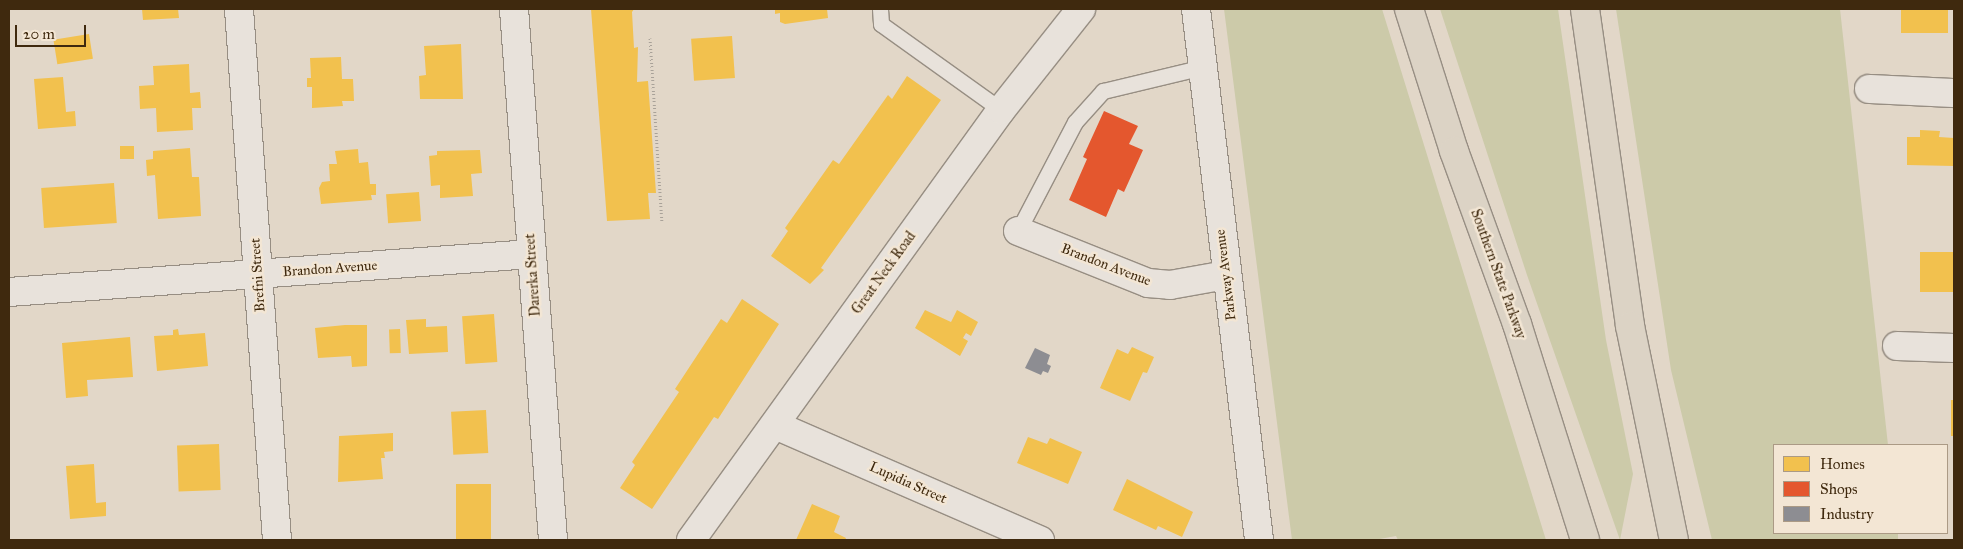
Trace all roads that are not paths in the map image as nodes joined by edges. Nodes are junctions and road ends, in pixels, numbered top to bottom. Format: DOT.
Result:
graph roads {
  1 [pos="239,9"];
  2 [pos="514,9"];
  3 [pos="880,9"];
  4 [pos="1081,9"];
  5 [pos="1196,9"];
  6 [pos="1409,9"];
  7 [pos="1586,9"];
  8 [pos="1203,67"];
  9 [pos="1869,89"];
  10 [pos="1954,93"];
  11 [pos="1001,110"];
  12 [pos="1018,230"];
  13 [pos="531,254"];
  14 [pos="258,274"];
  15 [pos="1226,275"];
  16 [pos="9,292"];
  17 [pos="1897,346"];
  18 [pos="1954,348"];
  19 [pos="776,425"];
  20 [pos="277,540"];
  21 [pos="553,540"];
  22 [pos="691,540"];
  23 [pos="1040,540"];
  24 [pos="1259,540"];
  25 [pos="1585,540"];
  26 [pos="1674,540"];
  1 -- 14 [label="street, Brefni Street"];
  2 -- 13 [label="street, Darerka Street"];
  3 -- 11 [label="lane"];
  4 -- 11 [label="street, Great Neck Road"];
  5 -- 8 [label="street, Parkway Avenue"];
  6 -- 25 [label="highway, Southern State Parkway"];
  7 -- 26 [label="highway"];
  8 -- 12 [label="lane"];
  8 -- 15 [label="street, Parkway Avenue"];
  9 -- 10 [label="street"];
  11 -- 19 [label="street, Great Neck Road"];
  12 -- 15 [label="street, Brandon Avenue"];
  13 -- 14 [label="street, Brandon Avenue"];
  13 -- 21 [label="street, Darerka Street"];
  14 -- 16 [label="street, Brandon Avenue"];
  14 -- 20 [label="street, Brefni Street"];
  15 -- 24 [label="street, Parkway Avenue"];
  17 -- 18 [label="street"];
  19 -- 22 [label="street, Great Neck Road"];
  19 -- 23 [label="street, Lupidia Street"];
}
